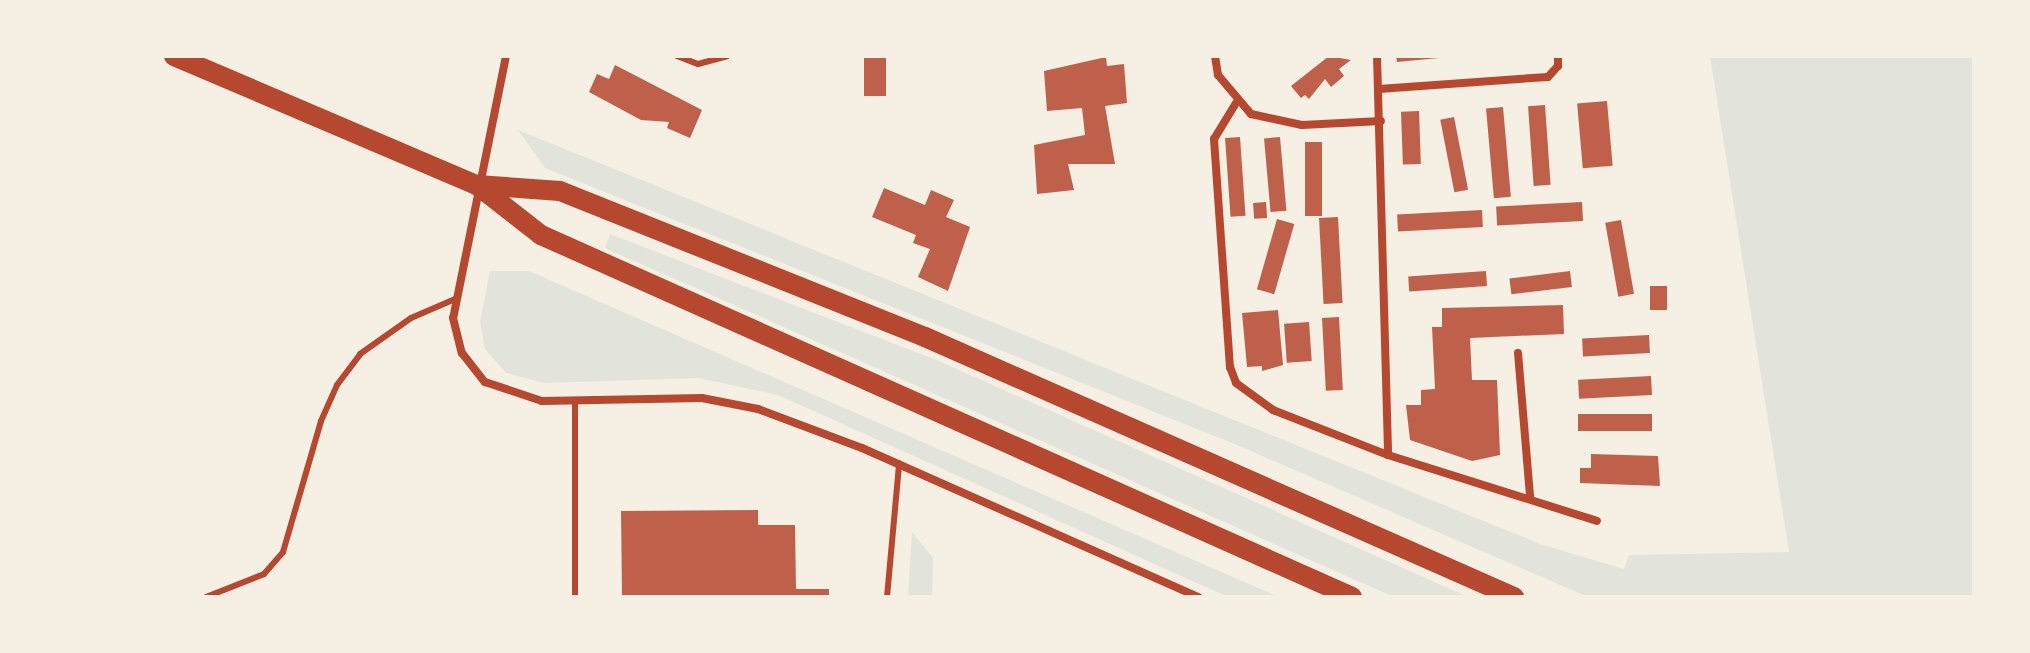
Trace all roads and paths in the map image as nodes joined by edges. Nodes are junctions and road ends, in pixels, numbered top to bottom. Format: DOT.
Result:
graph roads {
  1 [pos="174,56"];
  2 [pos="506,56"];
  3 [pos="677,56"];
  4 [pos="727,56"];
  5 [pos="1215,56"];
  6 [pos="1377,56"];
  7 [pos="1558,56"];
  8 [pos="1379,89"];
  9 [pos="1236,103"];
  10 [pos="1381,121"];
  11 [pos="477,185"];
  12 [pos="455,299"];
  13 [pos="1518,353"];
  14 [pos="575,400"];
  15 [pos="1388,455"];
  16 [pos="899,464"];
  17 [pos="1530,497"];
  18 [pos="1597,521"];
  19 [pos="206,597"];
  20 [pos="575,597"];
  21 [pos="887,597"];
  22 [pos="1198,597"];
  23 [pos="1352,597"];
  24 [pos="1514,597"];
  1 -- 11 [label="main road"];
  2 -- 11 [label="street"];
  3 -- 4 [label="lane"];
  5 -- 9 [label="street"];
  6 -- 8 [label="street"];
  7 -- 8 [label="street"];
  8 -- 10 [label="street"];
  9 -- 10 [label="street"];
  9 -- 15 [label="street"];
  10 -- 15 [label="street"];
  11 -- 12 [label="street"];
  11 -- 23 [label="main road"];
  11 -- 24 [label="main road"];
  12 -- 14 [label="street"];
  12 -- 19 [label="lane"];
  13 -- 17 [label="street"];
  14 -- 16 [label="street"];
  14 -- 20 [label="lane"];
  15 -- 17 [label="street"];
  16 -- 21 [label="lane"];
  16 -- 22 [label="street"];
  17 -- 18 [label="street"];
}
